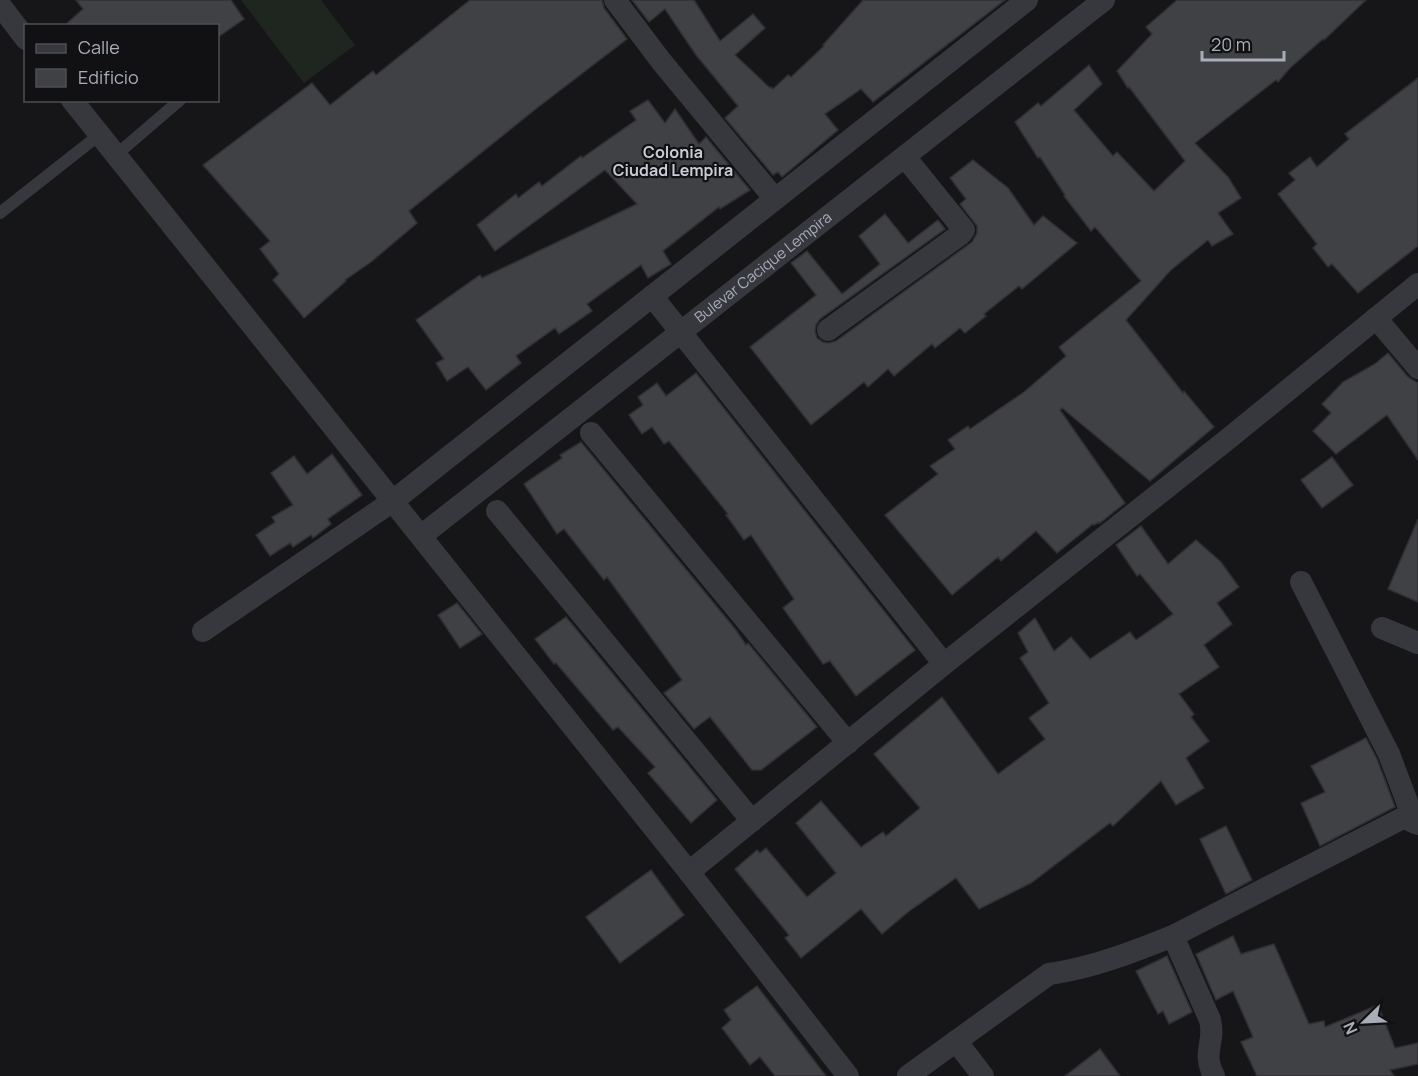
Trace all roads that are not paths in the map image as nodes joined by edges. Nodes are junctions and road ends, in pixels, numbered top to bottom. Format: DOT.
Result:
graph roads {
  1 [pos="615,0"];
  2 [pos="1027,0"];
  3 [pos="1104,0"];
  4 [pos="0,5"];
  5 [pos="24,36"];
  6 [pos="74,102"];
  7 [pos="178,102"];
  8 [pos="99,135"];
  9 [pos="116,155"];
  10 [pos="905,157"];
  11 [pos="775,199"];
  12 [pos="0,213"];
  13 [pos="1418,284"];
  14 [pos="652,296"];
  15 [pos="1376,318"];
  16 [pos="828,330"];
  17 [pos="680,332"];
  18 [pos="1418,368"];
  19 [pos="591,433"];
  20 [pos="393,501"];
  21 [pos="497,511"];
  22 [pos="421,536"];
  23 [pos="1301,582"];
  24 [pos="1382,628"];
  25 [pos="203,631"];
  26 [pos="1418,643"];
  27 [pos="944,664"];
  28 [pos="848,743"];
  29 [pos="752,820"];
  30 [pos="1416,823"];
  31 [pos="689,872"];
  32 [pos="1173,936"];
  33 [pos="956,1041"];
  34 [pos="848,1076"];
  35 [pos="909,1076"];
  36 [pos="984,1076"];
  37 [pos="1214,1076"];
  1 -- 11 [label="street"];
  2 -- 11 [label="street"];
  3 -- 10 [label="street, Bulevar Cacique Lempira"];
  4 -- 5 [label="street"];
  6 -- 8 [label="street"];
  7 -- 9 [label="lane"];
  8 -- 9 [label="street"];
  8 -- 12 [label="lane"];
  9 -- 20 [label="street"];
  10 -- 16 [label="street"];
  10 -- 17 [label="street, Bulevar Cacique Lempira"];
  11 -- 14 [label="street"];
  13 -- 15 [label="street"];
  14 -- 17 [label="street"];
  14 -- 20 [label="street"];
  15 -- 18 [label="street"];
  15 -- 27 [label="street"];
  17 -- 22 [label="street, Bulevar Cacique Lempira"];
  17 -- 27 [label="street"];
  19 -- 28 [label="street"];
  20 -- 22 [label="street"];
  20 -- 25 [label="street"];
  21 -- 29 [label="street"];
  22 -- 31 [label="street"];
  23 -- 30 [label="street"];
  24 -- 26 [label="street"];
  27 -- 28 [label="street"];
  28 -- 29 [label="street"];
  29 -- 31 [label="street"];
  30 -- 32 [label="street"];
  31 -- 34 [label="street"];
  32 -- 33 [label="street"];
  32 -- 37 [label="street"];
  33 -- 35 [label="street"];
  33 -- 36 [label="street"];
}
